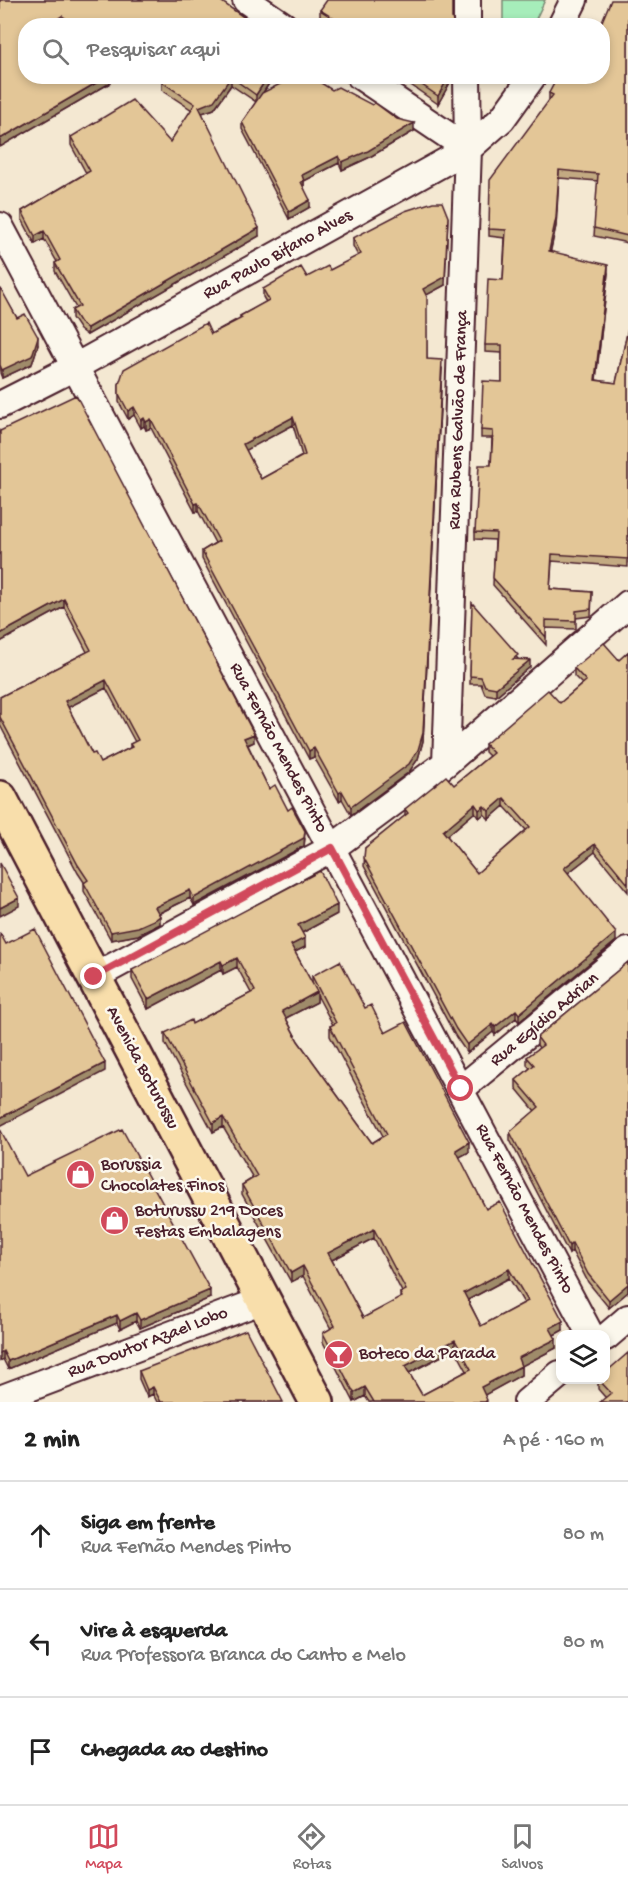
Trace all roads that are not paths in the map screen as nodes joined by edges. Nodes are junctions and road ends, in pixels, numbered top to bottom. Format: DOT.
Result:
graph roads {
  1 [pos="246,0"];
  2 [pos="467,0"];
  3 [pos="574,0"];
  4 [pos="272,18"];
  5 [pos="467,18"];
  6 [pos="565,18"];
  7 [pos="372,84"];
  8 [pos="467,84"];
  9 [pos="527,84"];
  10 [pos="468,149"];
  11 [pos="0,226"];
  12 [pos="75,368"];
  13 [pos="0,405"];
  14 [pos="628,604"];
  15 [pos="446,763"];
  16 [pos="0,798"];
  17 [pos="332,848"];
  18 [pos="628,951"];
  19 [pos="94,977"];
  20 [pos="461,1089"];
  21 [pos="263,1300"];
  22 [pos="628,1318"];
  23 [pos="587,1330"];
  24 [pos="610,1334"];
  25 [pos="556,1378"];
  26 [pos="0,1399"];
  27 [pos="317,1402"];
  28 [pos="527,1402"];
  1 -- 4 [label="street"];
  2 -- 5 [label="street"];
  3 -- 6 [label="street"];
  7 -- 10 [label="street"];
  8 -- 10 [label="street, Rua Rubens Galvão de França"];
  9 -- 10 [label="street, Rua Paulo Bifano Alves"];
  10 -- 12 [label="street, Rua Paulo Bifano Alves"];
  10 -- 15 [label="street, Rua Rubens Galvão de França"];
  11 -- 12 [label="street, Rua Fernão Mendes Pinto"];
  12 -- 13 [label="street, Rua Paulo Bifano Alves"];
  12 -- 17 [label="street, Rua Fernão Mendes Pinto"];
  14 -- 15 [label="street"];
  15 -- 17 [label="street"];
  16 -- 19 [label="main road, Avenida Boturussu"];
  17 -- 19 [label="street"];
  17 -- 20 [label="street, Rua Fernão Mendes Pinto"];
  18 -- 20 [label="street, Rua Egídio Adrian"];
  19 -- 21 [label="main road, Avenida Boturussu"];
  20 -- 23 [label="street, Rua Fernão Mendes Pinto"];
  21 -- 26 [label="street, Rua Doutor Azael Lobo"];
  21 -- 27 [label="main road, Avenida Boturussu"];
  22 -- 24 [label="street"];
  25 -- 28 [label="street"];
}
